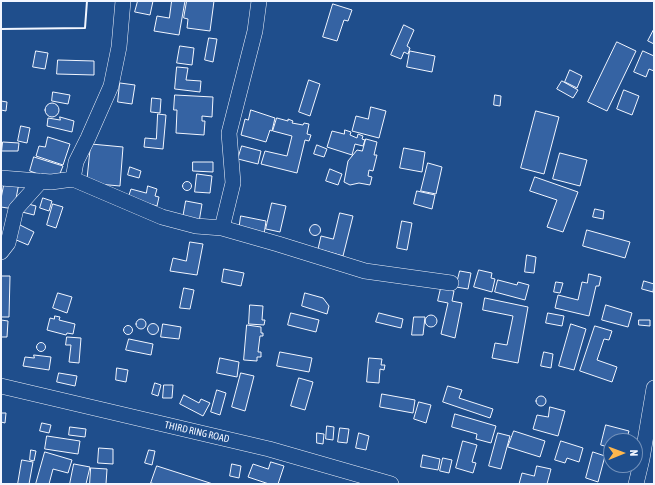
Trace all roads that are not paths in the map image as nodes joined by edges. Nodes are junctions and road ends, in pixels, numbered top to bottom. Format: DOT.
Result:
graph roads {
  1 [pos="123,1"];
  2 [pos="259,1"];
  3 [pos="1,178"];
  4 [pos="73,179"];
  5 [pos="41,181"];
  6 [pos="222,228"];
  7 [pos="1,252"];
  8 [pos="451,283"];
  9 [pos="1,386"];
  10 [pos="654,388"];
  11 [pos="391,484"];
  12 [pos="636,484"];
  1 -- 4 [label="street"];
  2 -- 6 [label="street"];
  3 -- 5 [label="street"];
  4 -- 5 [label="street"];
  4 -- 6 [label="street"];
  5 -- 7 [label="street"];
  6 -- 8 [label="street"];
  9 -- 11 [label="street, THIRD RING ROAD"];
  10 -- 12 [label="street"];
}
